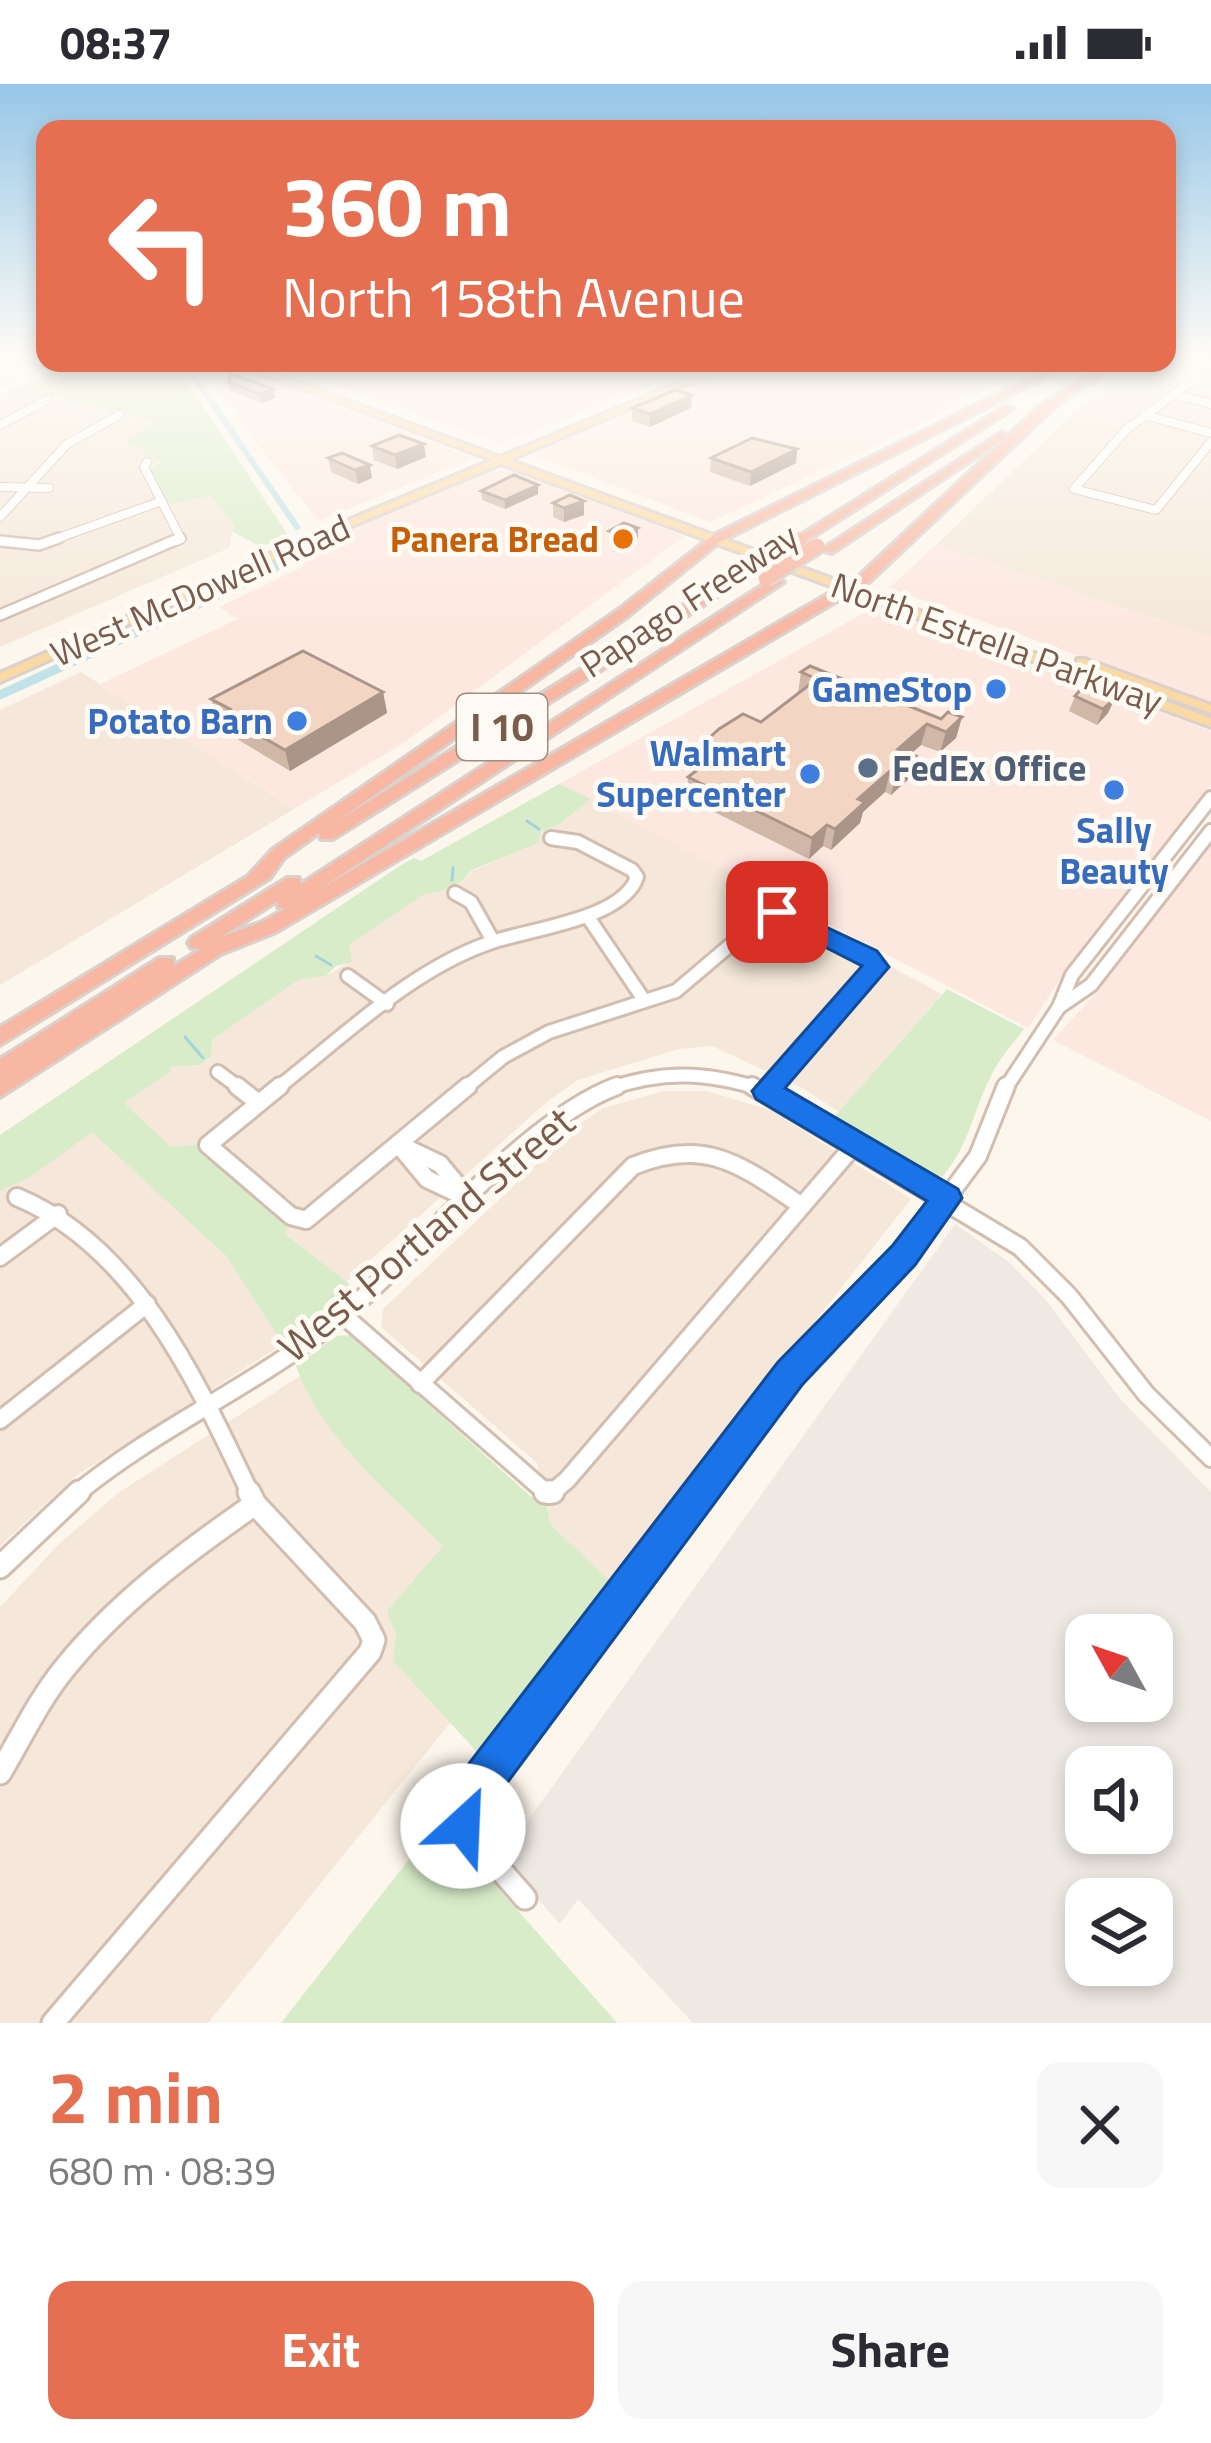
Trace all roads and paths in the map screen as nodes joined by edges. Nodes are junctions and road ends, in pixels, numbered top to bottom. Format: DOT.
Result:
graph roads {
  1 [pos="65,447"];
  2 [pos="478,447"];
  3 [pos="480,447"];
  4 [pos="523,447"];
  5 [pos="526,447"];
  6 [pos="899,447"];
  7 [pos="946,447"];
  8 [pos="974,447"];
  9 [pos="980,447"];
  10 [pos="1003,447"];
  11 [pos="1114,447"];
  12 [pos="1207,447"];
  13 [pos="502,456"];
  14 [pos="147,462"];
  15 [pos="0,487"];
  16 [pos="27,488"];
  17 [pos="49,488"];
  18 [pos="578,489"];
  19 [pos="615,492"];
  20 [pos="162,502"];
  21 [pos="357,515"];
  22 [pos="0,518"];
  23 [pos="721,536"];
  24 [pos="0,541"];
  25 [pos="822,548"];
  26 [pos="240,560"];
  27 [pos="764,577"];
  28 [pos="853,585"];
  29 [pos="183,596"];
  30 [pos="0,615"];
  31 [pos="1058,660"];
  32 [pos="0,667"];
  33 [pos="0,678"];
  34 [pos="1211,709"];
  35 [pos="1211,723"];
  36 [pos="1211,798"];
  37 [pos="1211,831"];
  38 [pos="551,838"];
  39 [pos="255,879"];
  40 [pos="455,893"];
  41 [pos="588,917"];
  42 [pos="493,941"];
  43 [pos="215,949"];
  44 [pos="348,976"];
  45 [pos="644,1000"];
  46 [pos="387,1004"];
  47 [pos="1059,1007"];
  48 [pos="0,1037"];
  49 [pos="0,1070"];
  50 [pos="218,1072"];
  51 [pos="0,1089"];
  52 [pos="766,1091"];
  53 [pos="256,1101"];
  54 [pos="856,1143"];
  55 [pos="398,1144"];
  56 [pos="17,1197"];
  57 [pos="947,1198"];
  58 [pos="469,1199"];
  59 [pos="802,1206"];
  60 [pos="58,1214"];
  61 [pos="0,1257"];
  62 [pos="147,1304"];
  63 [pos="343,1315"];
  64 [pos="420,1384"];
  65 [pos="208,1405"];
  66 [pos="0,1420"];
  67 [pos="1211,1458"];
  68 [pos="255,1504"];
  69 [pos="0,1567"];
  70 [pos="0,1773"];
  71 [pos="525,1898"];
  72 [pos="52,2023"];
  1 -- 16 [label="street"];
  2 -- 13 [label="main road"];
  3 -- 13 [label="main road"];
  4 -- 13 [label="main road, West McDowell Road"];
  5 -- 13 [label="main road, West McDowell Road"];
  6 -- 23 [label="highway"];
  7 -- 27 [label="highway, Papago Freeway / I 10, bridge"];
  8 -- 25 [label="highway"];
  9 -- 25 [label="highway, Papago Freeway / I 10"];
  10 -- 28 [label="highway"];
  11 -- 12 [label="street"];
  13 -- 18 [label="main road"];
  13 -- 19 [label="main road"];
  13 -- 21 [label="main road, West McDowell Road"];
  14 -- 20 [label="street"];
  15 -- 16 [label="street"];
  16 -- 17 [label="street"];
  16 -- 22 [label="street"];
  18 -- 19 [label="main road"];
  18 -- 23 [label="main road"];
  19 -- 23 [label="main road"];
  20 -- 24 [label="street"];
  20 -- 30 [label="street"];
  21 -- 26 [label="main road, West McDowell Road"];
  21 -- 29 [label="main road, West McDowell Road"];
  23 -- 28 [label="main road, North Estrella Parkway"];
  23 -- 39 [label="highway"];
  25 -- 27 [label="highway, Papago Freeway / I 10"];
  26 -- 29 [label="main road"];
  26 -- 32 [label="main road, West McDowell Road"];
  27 -- 39 [label="highway, Papago Freeway / I 10"];
  27 -- 43 [label="highway, Papago Freeway / I 10"];
  27 -- 49 [label="highway"];
  28 -- 31 [label="main road, North Estrella Parkway"];
  28 -- 43 [label="highway"];
  29 -- 33 [label="main road, West McDowell Road"];
  31 -- 34 [label="main road, North Estrella Parkway"];
  31 -- 35 [label="main road, North Estrella Parkway"];
  36 -- 47 [label="street"];
  37 -- 47 [label="street"];
  38 -- 41 [label="street"];
  39 -- 48 [label="highway, Papago Freeway / I 10"];
  40 -- 42 [label="street"];
  41 -- 42 [label="street"];
  41 -- 45 [label="street"];
  42 -- 46 [label="street"];
  43 -- 51 [label="highway, Papago Freeway / I 10"];
  44 -- 46 [label="street"];
  45 -- 52 [label="street"];
  45 -- 55 [label="street"];
  46 -- 53 [label="street"];
  47 -- 57 [label="street"];
  50 -- 53 [label="street"];
  52 -- 54 [label="street, West Portland Street"];
  52 -- 58 [label="street, West Portland Street"];
  53 -- 55 [label="street"];
  54 -- 57 [label="street, West Portland Street"];
  54 -- 59 [label="street"];
  55 -- 58 [label="street"];
  56 -- 60 [label="street"];
  57 -- 67 [label="street, West Portland Street"];
  57 -- 71 [label="street"];
  58 -- 63 [label="street, West Portland Street"];
  59 -- 64 [label="street"];
  59 -- 64 [label="street"];
  60 -- 61 [label="street"];
  60 -- 62 [label="street"];
  62 -- 65 [label="street"];
  62 -- 66 [label="street"];
  63 -- 64 [label="street"];
  63 -- 65 [label="street, West Portland Street"];
  65 -- 68 [label="street"];
  65 -- 69 [label="street, West Portland Street"];
  68 -- 70 [label="street"];
  68 -- 72 [label="street"];
}
